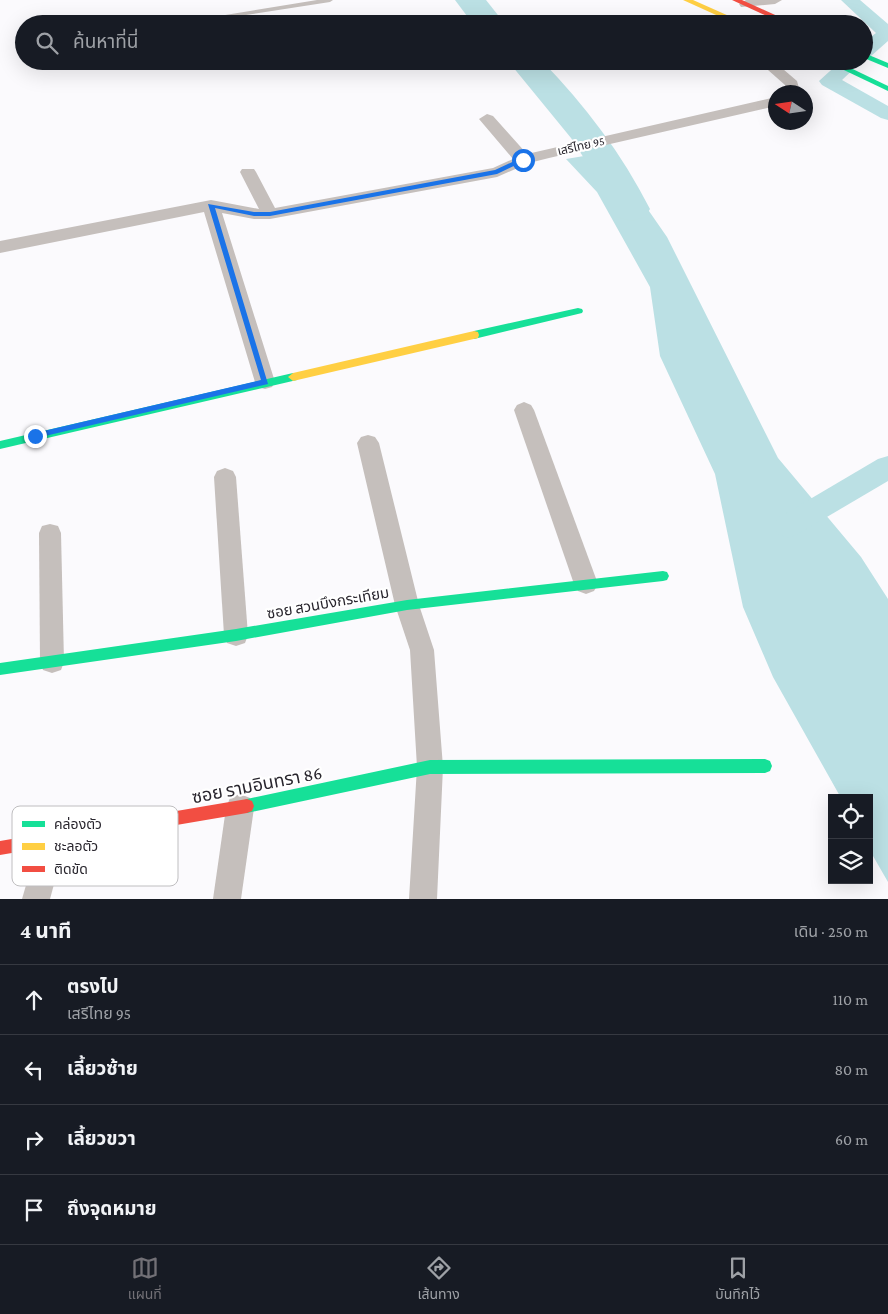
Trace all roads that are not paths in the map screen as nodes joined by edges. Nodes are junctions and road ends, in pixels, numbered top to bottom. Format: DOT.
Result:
graph roads {
  1 [pos="330,0"];
  2 [pos="687,0"];
  3 [pos="775,0"];
  4 [pos="741,2"];
  5 [pos="232,15"];
  6 [pos="722,15"];
  7 [pos="771,15"];
  8 [pos="775,70"];
  9 [pos="848,70"];
  10 [pos="792,85"];
  11 [pos="888,89"];
  12 [pos="768,103"];
  13 [pos="487,119"];
  14 [pos="523,160"];
  15 [pos="248,172"];
  16 [pos="211,206"];
  17 [pos="270,214"];
  18 [pos="0,247"];
  19 [pos="578,311"];
  20 [pos="265,382"];
  21 [pos="524,410"];
  22 [pos="368,443"];
  23 [pos="0,445"];
  24 [pos="225,477"];
  25 [pos="50,533"];
  26 [pos="663,576"];
  27 [pos="586,584"];
  28 [pos="407,605"];
  29 [pos="236,635"];
  30 [pos="52,662"];
  31 [pos="0,669"];
  32 [pos="765,766"];
  33 [pos="430,767"];
  34 [pos="240,808"];
  35 [pos="178,819"];
  36 [pos="40,886"];
  37 [pos="36,899"];
  38 [pos="227,899"];
  39 [pos="423,899"];
  1 -- 5 [label="lane"];
  2 -- 6 [label="street"];
  3 -- 4 [label="street"];
  4 -- 7 [label="street"];
  8 -- 10 [label="street"];
  9 -- 11 [label="street"];
  12 -- 14 [label="street, เสรีไทย 95"];
  13 -- 14 [label="street"];
  14 -- 17 [label="street, เสรีไทย 95"];
  15 -- 17 [label="street"];
  16 -- 17 [label="street, เสรีไทย 95"];
  16 -- 18 [label="street"];
  16 -- 20 [label="street"];
  19 -- 20 [label="street"];
  20 -- 23 [label="street"];
  21 -- 27 [label="street"];
  22 -- 28 [label="street"];
  24 -- 29 [label="street"];
  25 -- 30 [label="street"];
  26 -- 27 [label="street, ซอย สวนบึงกระเทียม"];
  27 -- 28 [label="street, ซอย สวนบึงกระเทียม"];
  28 -- 29 [label="street, ซอย สวนบึงกระเทียม"];
  28 -- 33 [label="street"];
  29 -- 30 [label="street, ซอย สวนบึงกระเทียม"];
  30 -- 31 [label="street, ซอย สวนบึงกระเทียม"];
  32 -- 33 [label="street, ซอย รามอินทรา 86"];
  33 -- 34 [label="street, ซอย รามอินทรา 86"];
  33 -- 39 [label="street"];
  34 -- 35 [label="street, ซอย รามอินทรา 86"];
  34 -- 38 [label="street"];
  36 -- 37 [label="street"];
}
